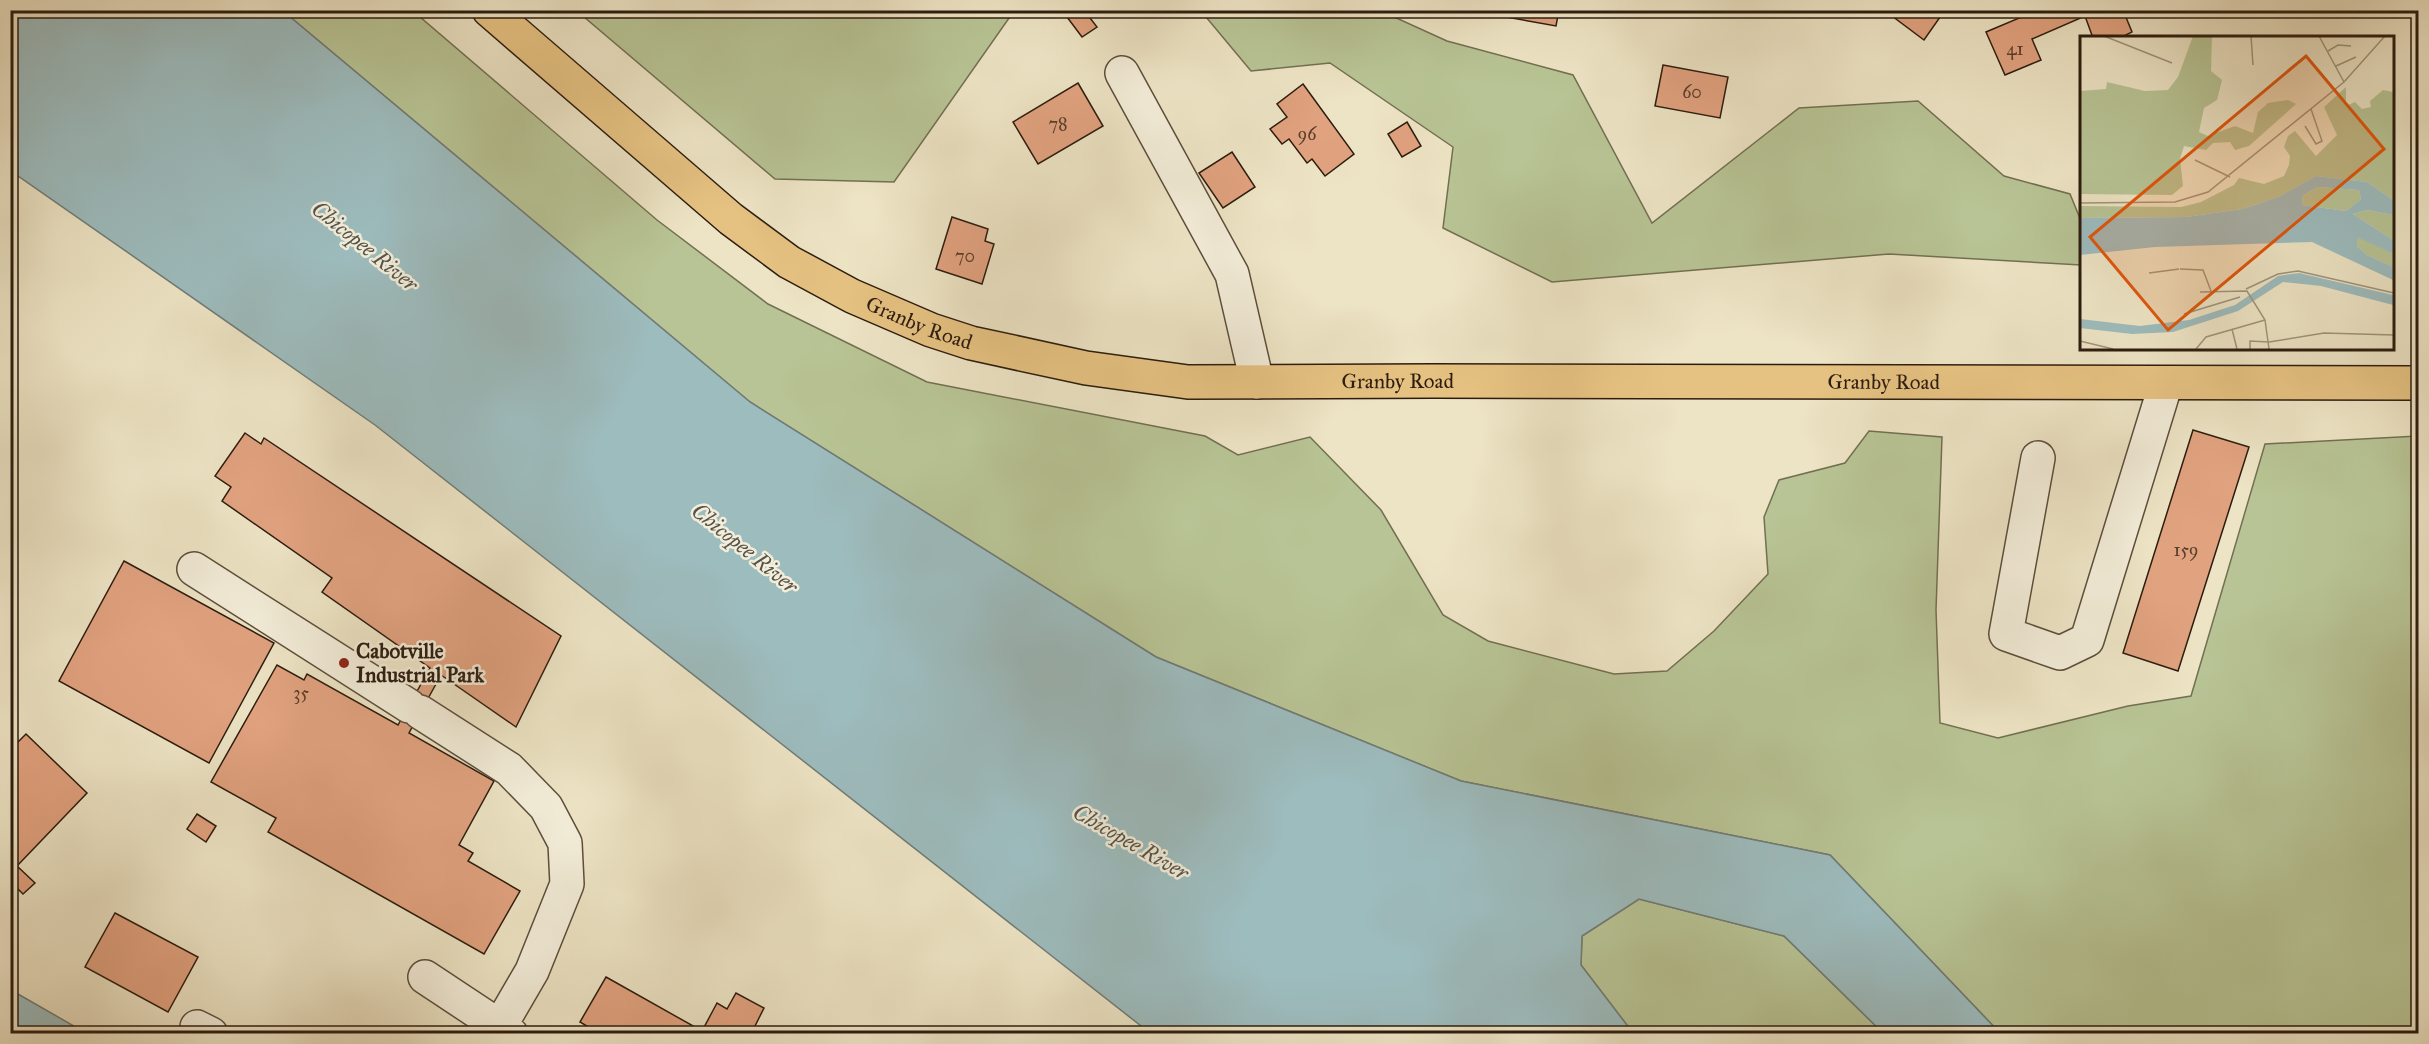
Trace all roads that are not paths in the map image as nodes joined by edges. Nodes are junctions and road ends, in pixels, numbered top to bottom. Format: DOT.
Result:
graph roads {
  1 [pos="489,10"];
  2 [pos="1122,73"];
  3 [pos="1257,382"];
  4 [pos="2166,383"];
  5 [pos="2418,384"];
  6 [pos="2038,458"];
  7 [pos="194,569"];
  8 [pos="425,977"];
  9 [pos="505,1030"];
  1 -- 3 [label="main road, Granby Road"];
  2 -- 3 [label="street"];
  3 -- 4 [label="main road, Granby Road"];
  4 -- 5 [label="main road, Granby Road"];
  4 -- 6 [label="street"];
  7 -- 9 [label="street"];
  8 -- 9 [label="street"];
}
